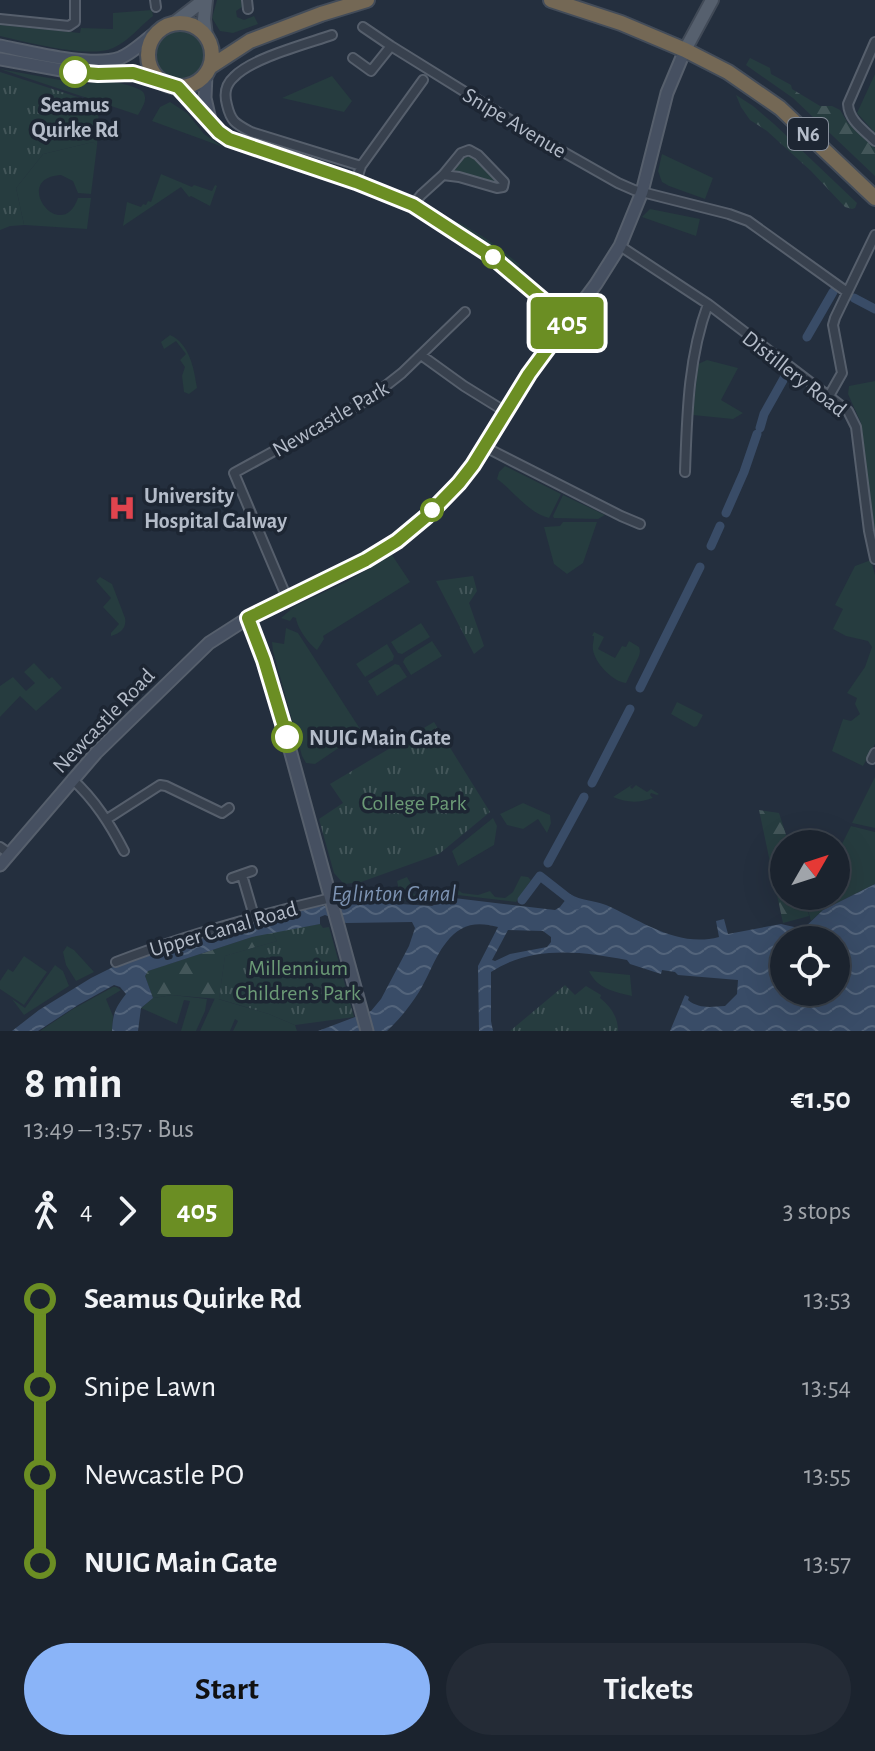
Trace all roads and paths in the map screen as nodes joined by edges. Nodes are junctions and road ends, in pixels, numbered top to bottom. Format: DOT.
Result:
graph roads {
  1 [pos="75,0"];
  2 [pos="205,0"];
  3 [pos="367,0"];
  4 [pos="551,0"];
  5 [pos="712,0"];
  6 [pos="0,19"];
  7 [pos="174,23"];
  8 [pos="363,27"];
  9 [pos="157,32"];
  10 [pos="332,35"];
  11 [pos="207,37"];
  12 [pos="250,41"];
  13 [pos="875,42"];
  14 [pos="0,46"];
  15 [pos="391,46"];
  16 [pos="685,50"];
  17 [pos="353,58"];
  18 [pos="0,59"];
  19 [pos="208,71"];
  20 [pos="159,80"];
  21 [pos="423,80"];
  22 [pos="178,87"];
  23 [pos="211,124"];
  24 [pos="875,141"];
  25 [pos="361,166"];
  26 [pos="443,175"];
  27 [pos="356,182"];
  28 [pos="642,192"];
  29 [pos="875,198"];
  30 [pos="413,205"];
  31 [pos="875,235"];
  32 [pos="620,246"];
  33 [pos="847,292"];
  34 [pos="708,304"];
  35 [pos="465,312"];
  36 [pos="568,321"];
  37 [pos="421,355"];
  38 [pos="829,396"];
  39 [pos="506,412"];
  40 [pos="485,447"];
  41 [pos="685,472"];
  42 [pos="640,524"];
  43 [pos="875,559"];
  44 [pos="287,598"];
  45 [pos="248,618"];
  46 [pos="72,779"];
  47 [pos="229,808"];
  48 [pos="107,819"];
  49 [pos="5,850"];
  50 [pos="124,851"];
  51 [pos="0,865"];
  52 [pos="252,871"];
  53 [pos="242,875"];
  54 [pos="232,878"];
  55 [pos="332,901"];
  56 [pos="254,916"];
  57 [pos="116,962"];
  58 [pos="367,1031"];
  1 -- 6 [label="street"];
  2 -- 7 [label="main road"];
  2 -- 11 [label="main road"];
  3 -- 12 [label="highway"];
  4 -- 16 [label="highway, N6"];
  5 -- 16 [label="main road"];
  7 -- 9 [label="highway"];
  7 -- 11 [label="highway"];
  8 -- 15 [label="street, Snipe Avenue"];
  9 -- 14 [label="main road"];
  9 -- 20 [label="highway"];
  10 -- 25 [label="street"];
  11 -- 12 [label="highway"];
  11 -- 19 [label="highway"];
  12 -- 19 [label="highway"];
  13 -- 24 [label="street"];
  15 -- 17 [label="street"];
  15 -- 28 [label="street, Snipe Avenue"];
  16 -- 28 [label="main road, Newcastle Road"];
  16 -- 29 [label="highway, N6"];
  18 -- 20 [label="main road"];
  19 -- 22 [label="highway"];
  19 -- 23 [label="main road"];
  20 -- 22 [label="highway"];
  21 -- 25 [label="street"];
  22 -- 23 [label="main road"];
  23 -- 27 [label="main road"];
  25 -- 27 [label="street"];
  26 -- 26 [label="street"];
  26 -- 30 [label="street"];
  27 -- 30 [label="main road"];
  28 -- 32 [label="main road, Newcastle Road"];
  28 -- 33 [label="street, Snipe Avenue"];
  30 -- 36 [label="main road"];
  31 -- 33 [label="street"];
  32 -- 34 [label="street, Distillery Road"];
  32 -- 36 [label="main road, Newcastle Road"];
  33 -- 38 [label="street"];
  34 -- 38 [label="street, Distillery Road"];
  34 -- 41 [label="street"];
  35 -- 37 [label="street, Newcastle Park"];
  36 -- 39 [label="main road, Newcastle Road"];
  37 -- 39 [label="street"];
  37 -- 44 [label="street, Newcastle Park"];
  38 -- 43 [label="street, Distillery Road"];
  39 -- 40 [label="main road, Newcastle Road"];
  40 -- 42 [label="street"];
  40 -- 44 [label="main road, Newcastle Road"];
  44 -- 45 [label="main road, Newcastle Road"];
  45 -- 46 [label="main road, Newcastle Road"];
  45 -- 55 [label="main road"];
  46 -- 48 [label="street"];
  46 -- 49 [label="main road, Newcastle Road"];
  47 -- 48 [label="street"];
  48 -- 50 [label="street"];
  49 -- 51 [label="main road, Newcastle Road"];
  52 -- 53 [label="street"];
  53 -- 54 [label="street"];
  53 -- 56 [label="street"];
  55 -- 56 [label="street, Upper Canal Road"];
  55 -- 58 [label="main road"];
  56 -- 57 [label="street, Upper Canal Road"];
}
